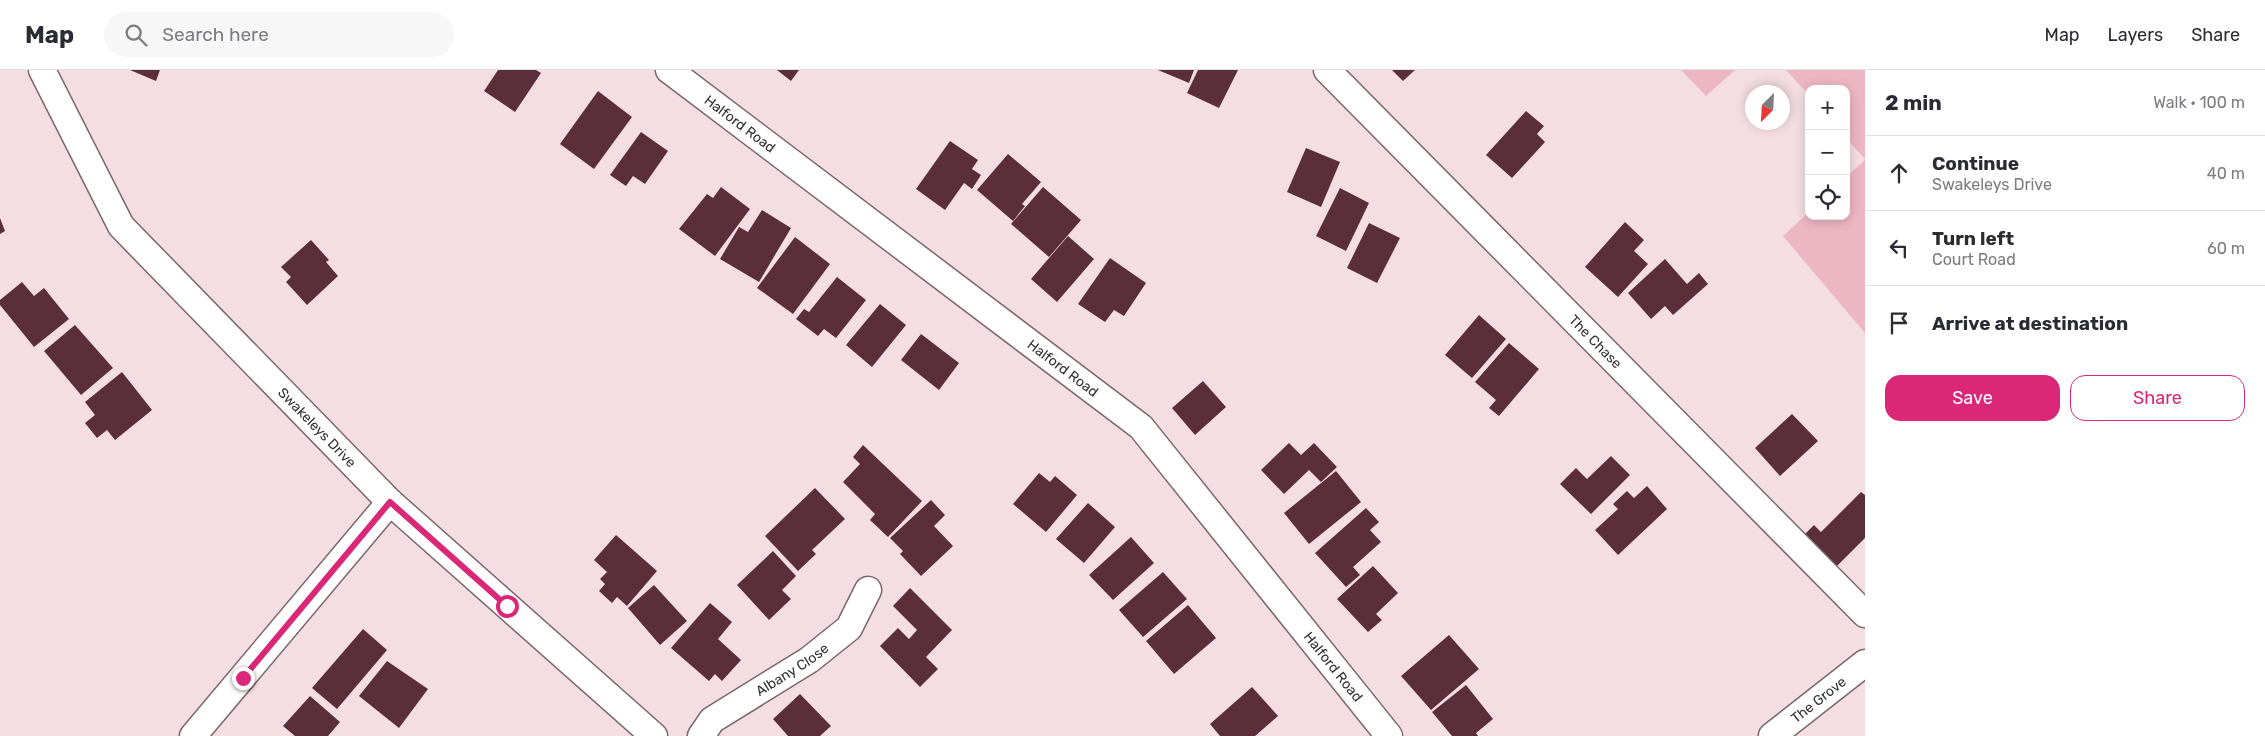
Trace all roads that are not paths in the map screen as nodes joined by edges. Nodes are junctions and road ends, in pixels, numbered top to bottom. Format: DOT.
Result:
graph roads {
  1 [pos="42,70"];
  2 [pos="669,70"];
  3 [pos="1327,70"];
  4 [pos="390,502"];
  5 [pos="868,590"];
  6 [pos="1865,614"];
  7 [pos="1864,667"];
  8 [pos="194,736"];
  9 [pos="654,736"];
  10 [pos="701,736"];
  11 [pos="1389,736"];
  12 [pos="1772,736"];
  1 -- 4 [label="street, Swakeleys Drive"];
  2 -- 11 [label="street, Halford Road"];
  3 -- 6 [label="street, The Chase"];
  4 -- 8 [label="street"];
  4 -- 9 [label="street, Swakeleys Drive"];
  5 -- 10 [label="street, Albany Close"];
  7 -- 12 [label="street, The Grove"];
}
